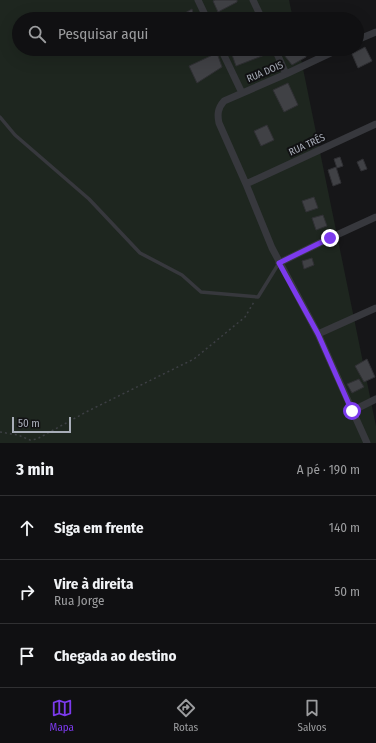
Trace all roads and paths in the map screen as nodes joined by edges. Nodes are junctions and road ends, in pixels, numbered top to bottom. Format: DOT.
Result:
graph roads {
  1 [pos="198,0"];
  2 [pos="253,0"];
  3 [pos="204,12"];
  4 [pos="259,12"];
  5 [pos="376,32"];
  6 [pos="364,37"];
  7 [pos="224,56"];
  8 [pos="278,56"];
  9 [pos="324,56"];
  10 [pos="286,74"];
  11 [pos="242,93"];
  12 [pos="0,117"];
  13 [pos="376,124"];
  14 [pos="246,184"];
  15 [pos="376,217"];
  16 [pos="279,263"];
  17 [pos="258,297"];
  18 [pos="376,308"];
  19 [pos="318,334"];
  20 [pos="376,399"];
  21 [pos="352,411"];
  22 [pos="0,432"];
  23 [pos="367,443"];
  1 -- 3 [label="street"];
  2 -- 4 [label="street"];
  5 -- 6 [label="street"];
  7 -- 11 [label="street"];
  8 -- 10 [label="street"];
  9 -- 10 [label="street, RUA DOIS"];
  10 -- 11 [label="street, RUA DOIS"];
  11 -- 14 [label="street, RUA DOIS"];
  12 -- 17 [label="lane"];
  13 -- 14 [label="street, RUA TRÊS"];
  14 -- 16 [label="street, RUA DOIS"];
  15 -- 16 [label="street"];
  16 -- 17 [label="lane"];
  16 -- 19 [label="street, RUA DOIS"];
  17 -- 22 [label="path"];
  18 -- 19 [label="street"];
  19 -- 21 [label="street, RUA DOIS"];
  20 -- 21 [label="street"];
  21 -- 23 [label="street, RUA DOIS"];
}
